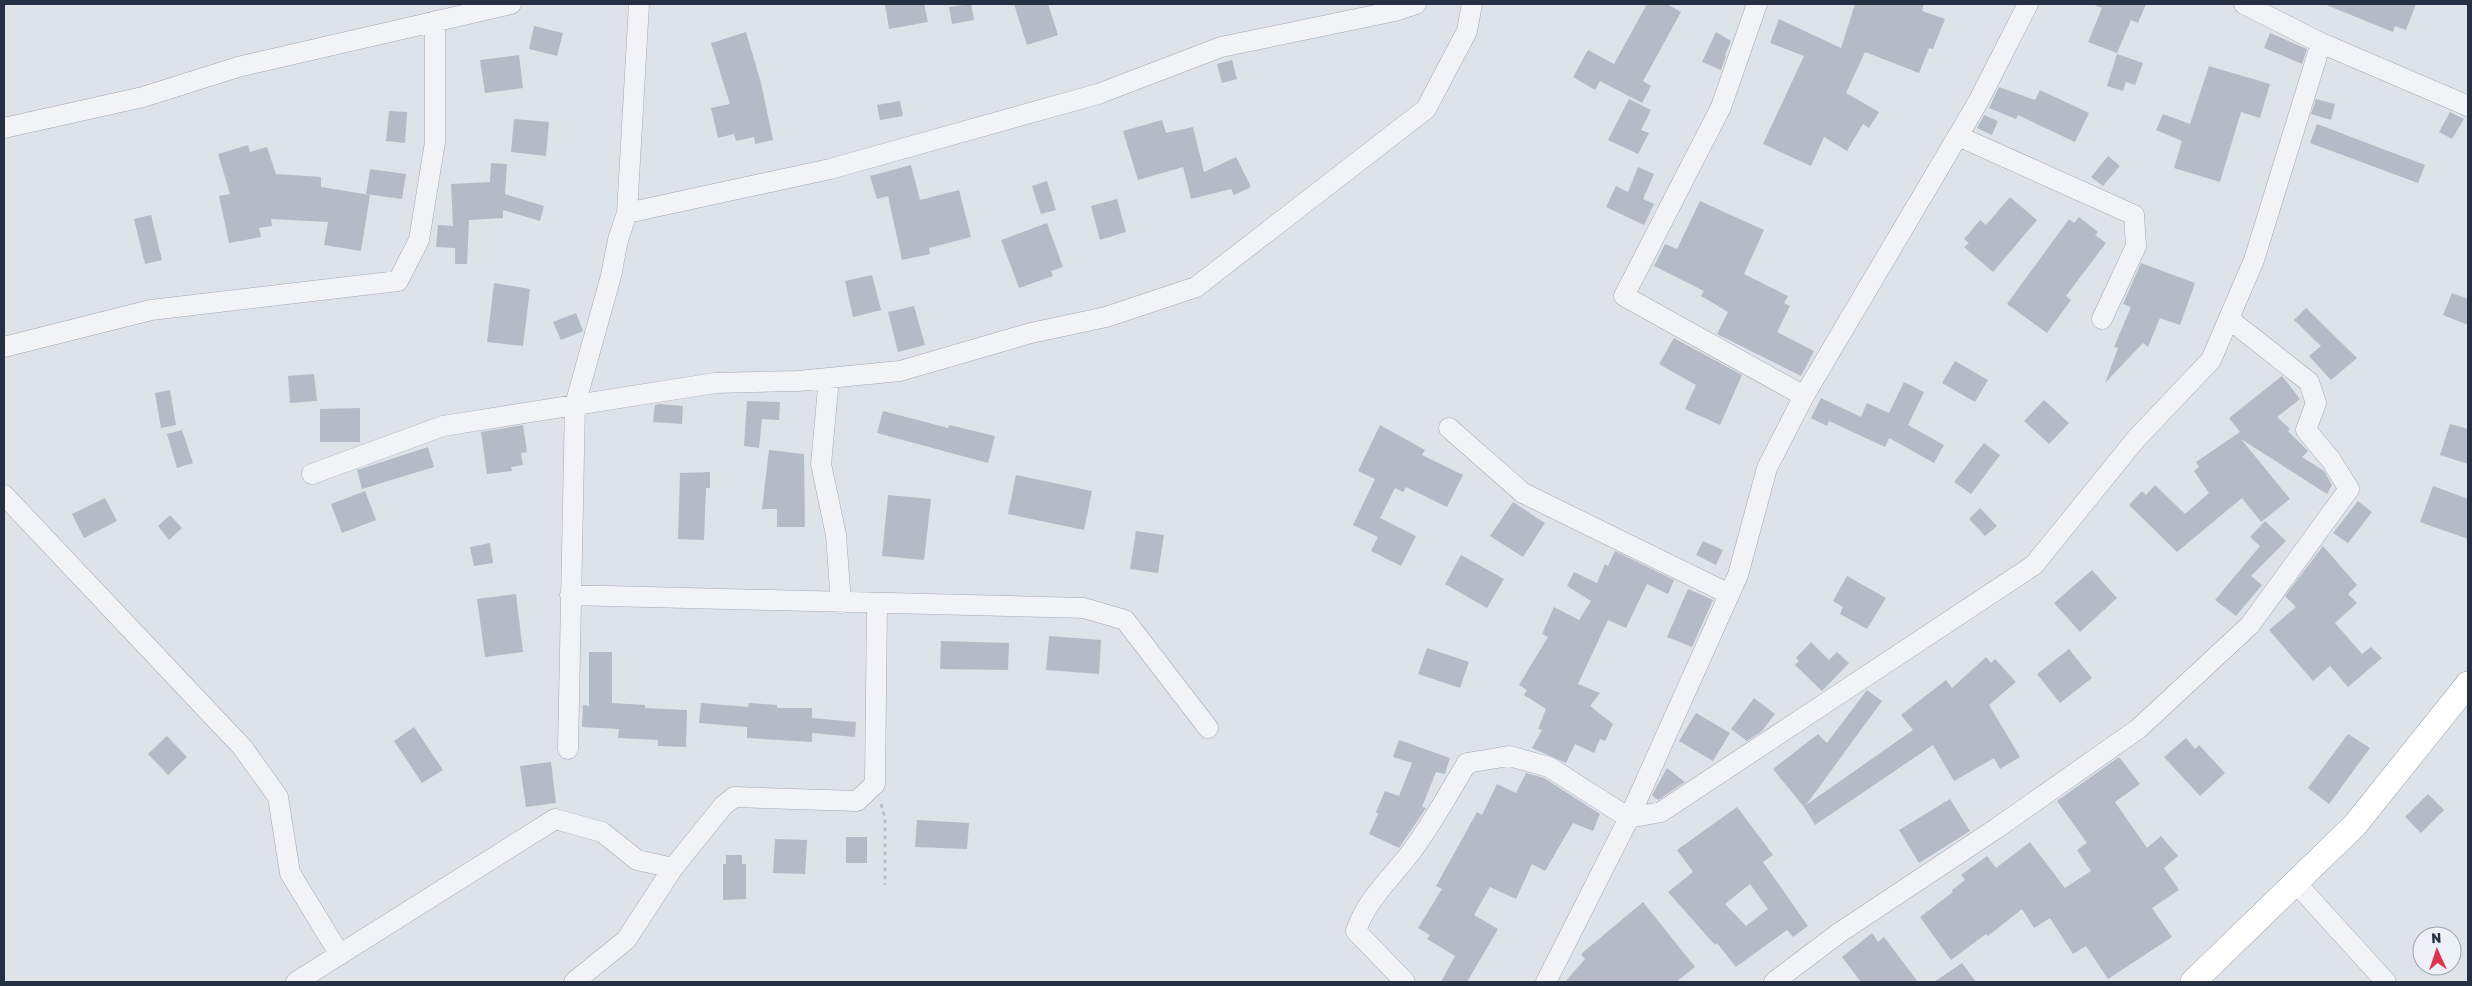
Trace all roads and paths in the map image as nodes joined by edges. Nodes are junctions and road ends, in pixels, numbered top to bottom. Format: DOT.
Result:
graph roads {
  1 [pos="511,4"];
  2 [pos="639,4"];
  3 [pos="1416,4"];
  4 [pos="1472,4"];
  5 [pos="1757,4"];
  6 [pos="2028,4"];
  7 [pos="2244,4"];
  8 [pos="435,22"];
  9 [pos="2321,43"];
  10 [pos="2468,106"];
  11 [pos="4,128"];
  12 [pos="1958,136"];
  13 [pos="627,214"];
  14 [pos="2102,319"];
  15 [pos="2229,319"];
  16 [pos="4,347"];
  17 [pos="829,378"];
  18 [pos="1804,396"];
  19 [pos="576,405"];
  20 [pos="1449,428"];
  21 [pos="312,474"];
  22 [pos="4,495"];
  23 [pos="1729,594"];
  24 [pos="570,595"];
  25 [pos="841,603"];
  26 [pos="877,604"];
  27 [pos="2468,684"];
  28 [pos="1208,728"];
  29 [pos="568,749"];
  30 [pos="876,784"];
  31 [pos="1629,818"];
  32 [pos="674,868"];
  33 [pos="2296,883"];
  34 [pos="885,885"];
  35 [pos="340,955"];
  36 [pos="296,982"];
  37 [pos="574,982"];
  38 [pos="1405,982"];
  39 [pos="1546,982"];
  40 [pos="1774,982"];
  41 [pos="2194,982"];
  42 [pos="2386,982"];
  1 -- 8 [label="street"];
  2 -- 13 [label="street"];
  3 -- 13 [label="street"];
  4 -- 17 [label="street"];
  5 -- 18 [label="street"];
  6 -- 12 [label="street"];
  7 -- 9 [label="street"];
  8 -- 11 [label="street"];
  8 -- 16 [label="street"];
  9 -- 10 [label="street"];
  9 -- 15 [label="street"];
  12 -- 14 [label="street"];
  12 -- 18 [label="street"];
  13 -- 19 [label="street"];
  15 -- 31 [label="street"];
  15 -- 40 [label="street"];
  17 -- 19 [label="street"];
  17 -- 25 [label="street"];
  18 -- 23 [label="street"];
  19 -- 21 [label="street"];
  19 -- 24 [label="street"];
  20 -- 23 [label="street"];
  22 -- 35 [label="street"];
  23 -- 31 [label="street"];
  24 -- 25 [label="street"];
  24 -- 29 [label="street"];
  25 -- 26 [label="street"];
  26 -- 28 [label="street"];
  26 -- 30 [label="street"];
  27 -- 33 [label="main road"];
  30 -- 32 [label="street"];
  30 -- 34 [label="path"];
  31 -- 38 [label="street"];
  31 -- 39 [label="street"];
  32 -- 35 [label="street"];
  32 -- 37 [label="street"];
  33 -- 41 [label="main road"];
  33 -- 42 [label="street"];
  35 -- 36 [label="street"];
}
